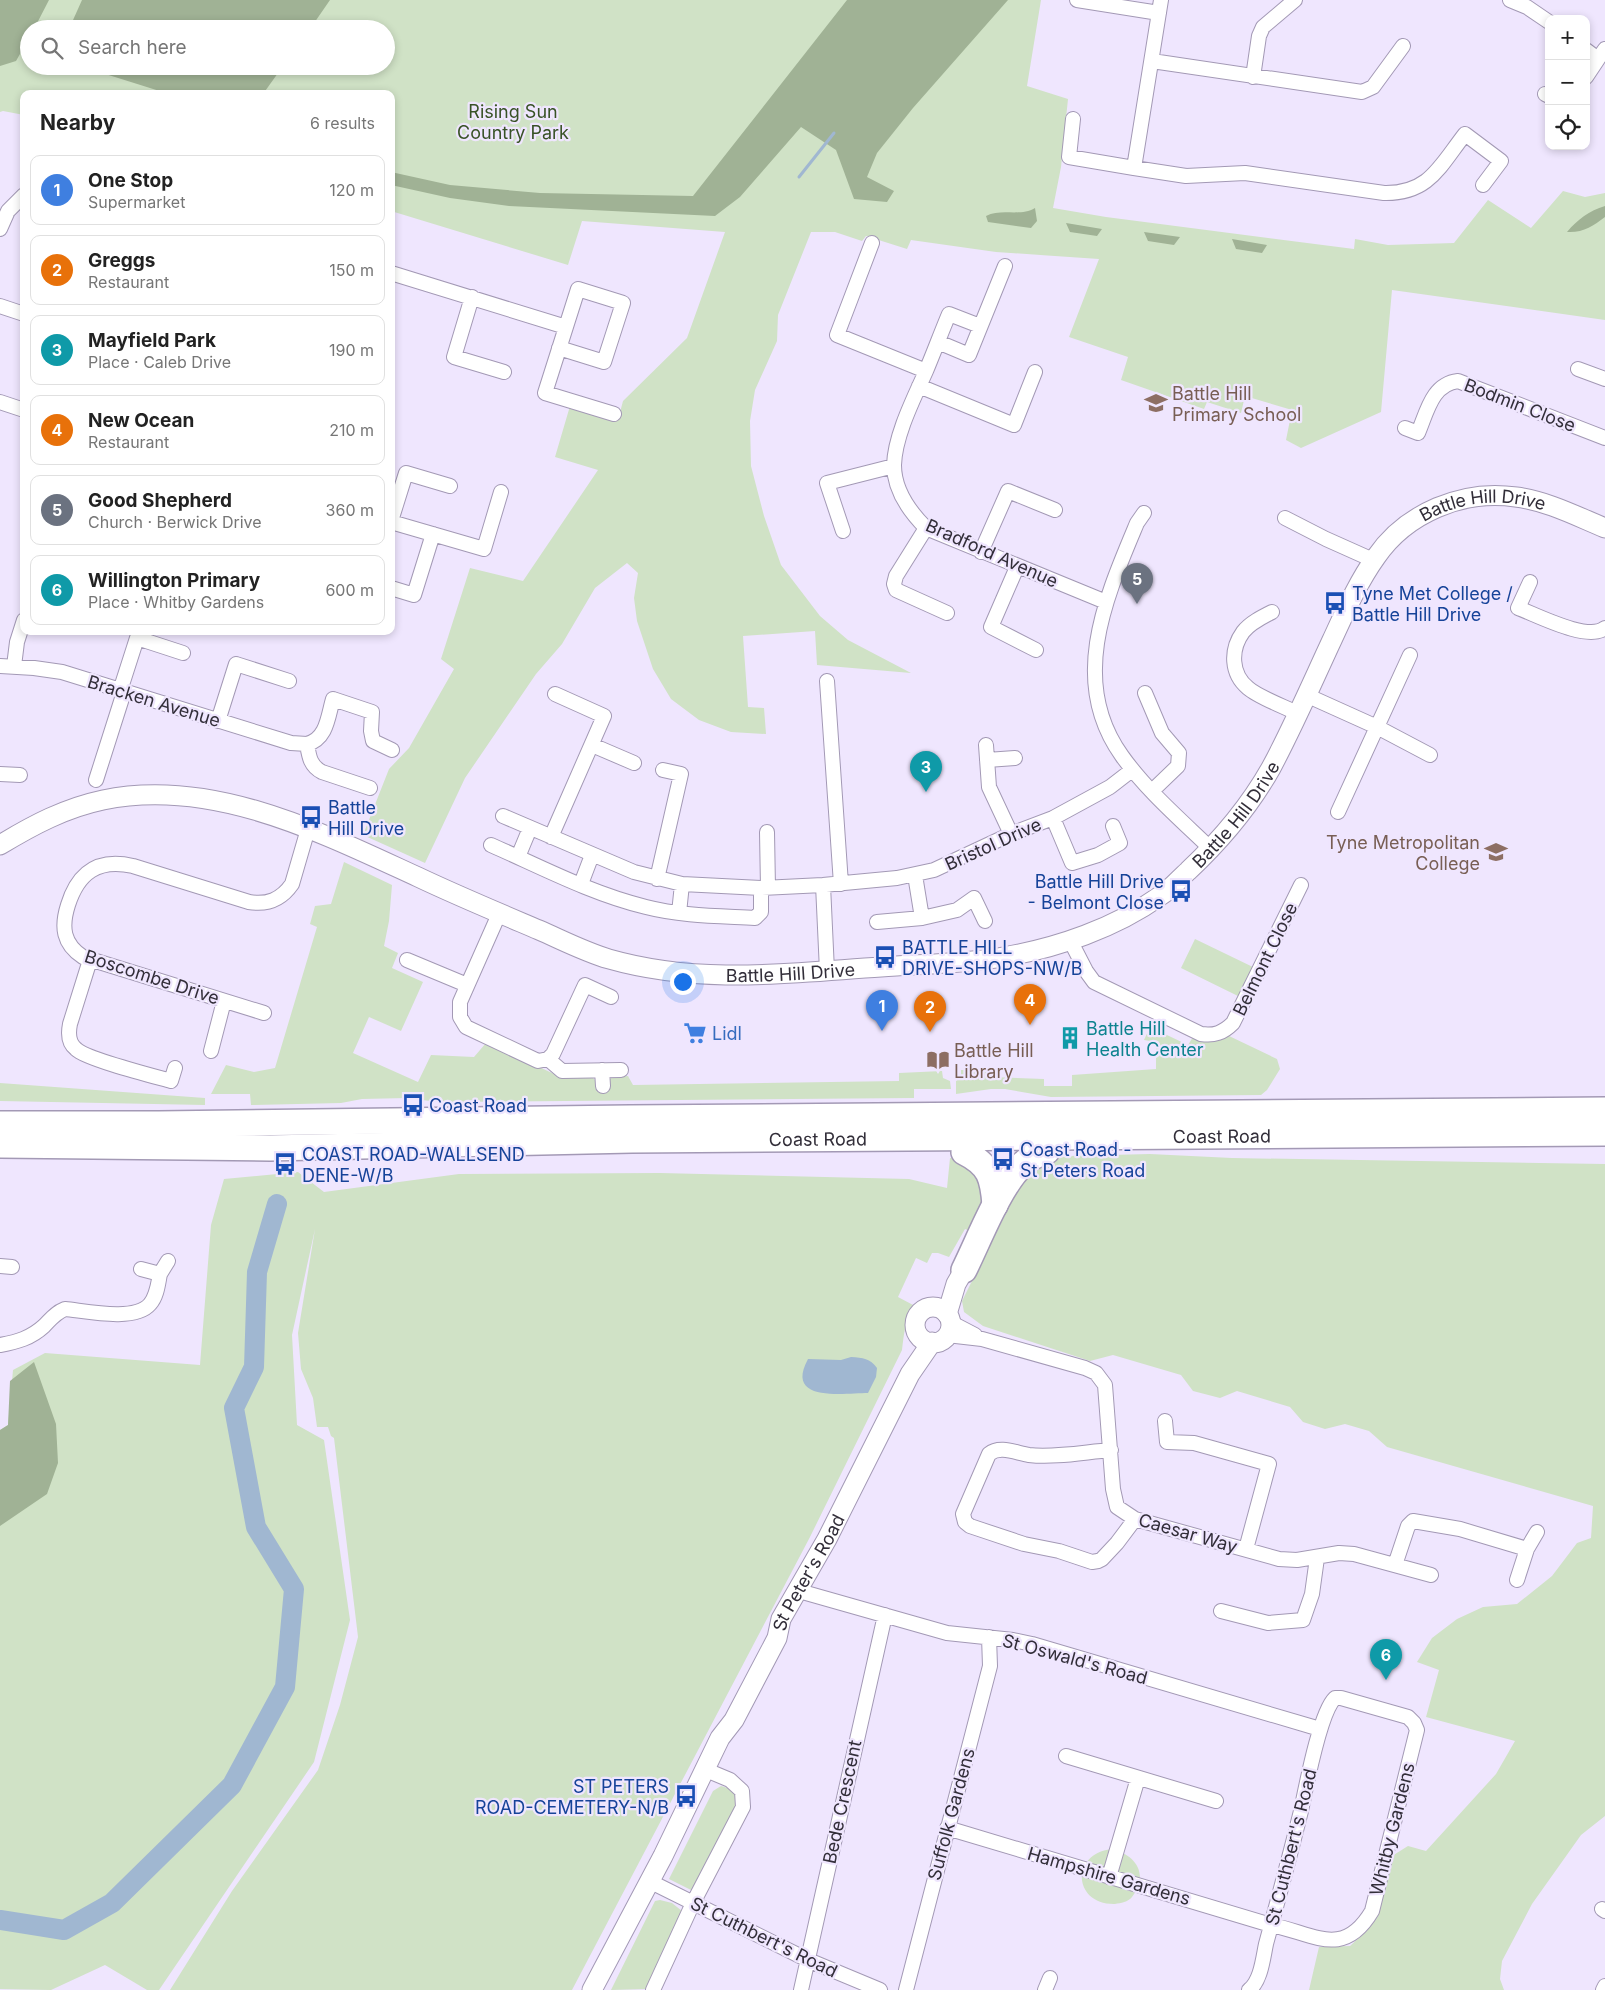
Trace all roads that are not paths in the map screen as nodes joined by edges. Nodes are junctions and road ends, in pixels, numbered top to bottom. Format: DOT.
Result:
graph roads {
  1 [pos="1077,0"];
  2 [pos="1294,0"];
  3 [pos="1513,0"];
  4 [pos="1160,6"];
  5 [pos="1545,19"];
  6 [pos="1403,46"];
  7 [pos="1602,54"];
  8 [pos="1152,61"];
  9 [pos="1590,71"];
  10 [pos="1253,77"];
  11 [pos="1073,119"];
  12 [pos="1134,168"];
  13 [pos="1483,185"];
  14 [pos="20,199"];
  15 [pos="0,229"];
  16 [pos="872,243"];
  17 [pos="1005,266"];
  18 [pos="395,274"];
  19 [pos="472,297"];
  20 [pos="0,306"];
  21 [pos="20,313"];
  22 [pos="980,326"];
  23 [pos="566,327"];
  24 [pos="938,342"];
  25 [pos="559,348"];
  26 [pos="1578,369"];
  27 [pos="926,371"];
  28 [pos="504,372"];
  29 [pos="1035,372"];
  30 [pos="1605,379"];
  31 [pos="919,386"];
  32 [pos="0,402"];
  33 [pos="20,409"];
  34 [pos="614,414"];
  35 [pos="1405,428"];
  36 [pos="1603,432"];
  37 [pos="894,466"];
  38 [pos="450,486"];
  39 [pos="501,492"];
  40 [pos="395,508"];
  41 [pos="1055,510"];
  42 [pos="1144,513"];
  43 [pos="1285,518"];
  44 [pos="395,522"];
  45 [pos="926,528"];
  46 [pos="1605,528"];
  47 [pos="843,531"];
  48 [pos="433,534"];
  49 [pos="981,552"];
  50 [pos="1373,560"];
  51 [pos="1017,567"];
  52 [pos="1530,582"];
  53 [pos="395,589"];
  54 [pos="1106,602"];
  55 [pos="1272,612"];
  56 [pos="947,613"];
  57 [pos="1605,628"];
  58 [pos="20,633"];
  59 [pos="1036,650"];
  60 [pos="183,653"];
  61 [pos="1410,655"];
  62 [pos="0,666"];
  63 [pos="14,666"];
  64 [pos="289,681"];
  65 [pos="827,681"];
  66 [pos="122,692"];
  67 [pos="1145,693"];
  68 [pos="555,694"];
  69 [pos="1306,695"];
  70 [pos="1298,712"];
  71 [pos="218,721"];
  72 [pos="1377,727"];
  73 [pos="307,744"];
  74 [pos="592,745"];
  75 [pos="986,746"];
  76 [pos="392,750"];
  77 [pos="1430,755"];
  78 [pos="1015,758"];
  79 [pos="987,760"];
  80 [pos="634,763"];
  81 [pos="663,770"];
  82 [pos="1132,770"];
  83 [pos="0,774"];
  84 [pos="20,775"];
  85 [pos="96,780"];
  86 [pos="370,788"];
  87 [pos="1152,791"];
  88 [pos="1338,812"];
  89 [pos="503,816"];
  90 [pos="1053,818"];
  91 [pos="1112,826"];
  92 [pos="530,828"];
  93 [pos="308,829"];
  94 [pos="767,832"];
  95 [pos="1011,834"];
  96 [pos="551,837"];
  97 [pos="0,845"];
  98 [pos="491,845"];
  99 [pos="1211,849"];
  100 [pos="592,855"];
  101 [pos="518,857"];
  102 [pos="915,875"];
  103 [pos="657,879"];
  104 [pos="581,884"];
  105 [pos="682,884"];
  106 [pos="840,884"];
  107 [pos="823,885"];
  108 [pos="1301,885"];
  109 [pos="765,888"];
  110 [pos="679,913"];
  111 [pos="499,914"];
  112 [pos="922,918"];
  113 [pos="986,921"];
  114 [pos="878,922"];
  115 [pos="1070,940"];
  116 [pos="90,960"];
  117 [pos="408,960"];
  118 [pos="827,971"];
  119 [pos="467,985"];
  120 [pos="611,997"];
  121 [pos="224,1000"];
  122 [pos="264,1013"];
  123 [pos="211,1051"];
  124 [pos="548,1059"];
  125 [pos="175,1068"];
  126 [pos="602,1070"];
  127 [pos="621,1070"];
  128 [pos="603,1086"];
  129 [pos="1605,1104"];
  130 [pos="1528,1110"];
  131 [pos="1605,1110"];
  132 [pos="0,1116"];
  133 [pos="0,1124"];
  134 [pos="160,1124"];
  135 [pos="1605,1133"];
  136 [pos="1539,1134"];
  137 [pos="1402,1136"];
  138 [pos="1605,1137"];
  139 [pos="632,1140"];
  140 [pos="0,1145"];
  141 [pos="270,1148"];
  142 [pos="1047,1151"];
  143 [pos="964,1152"];
  144 [pos="0,1157"];
  145 [pos="995,1205"];
  146 [pos="168,1261"];
  147 [pos="141,1269"];
  148 [pos="160,1274"];
  149 [pos="960,1277"];
  150 [pos="939,1326"];
  151 [pos="0,1344"];
  152 [pos="1165,1421"];
  153 [pos="1111,1450"];
  154 [pos="1135,1519"];
  155 [pos="1537,1532"];
  156 [pos="1528,1549"];
  157 [pos="1246,1550"];
  158 [pos="1317,1558"];
  159 [pos="1395,1565"];
  160 [pos="1431,1575"];
  161 [pos="1517,1580"];
  162 [pos="798,1591"];
  163 [pos="1220,1611"];
  164 [pos="885,1615"];
  165 [pos="989,1637"];
  166 [pos="1331,1702"];
  167 [pos="1320,1729"];
  168 [pos="1066,1756"];
  169 [pos="706,1770"];
  170 [pos="1138,1778"];
  171 [pos="1216,1801"];
  172 [pos="947,1828"];
  173 [pos="1109,1877"];
  174 [pos="650,1882"];
  175 [pos="694,1903"];
  176 [pos="1272,1925"];
  177 [pos="808,1960"];
  178 [pos="1605,1986"];
  179 [pos="592,1990"];
  180 [pos="653,1990"];
  181 [pos="800,1990"];
  182 [pos="880,1990"];
  183 [pos="906,1990"];
  184 [pos="1249,1990"];
  185 [pos="1603,1990"];
  1 -- 4 [label="street"];
  2 -- 10 [label="street"];
  3 -- 5 [label="street"];
  4 -- 8 [label="street"];
  6 -- 10 [label="street"];
  7 -- 9 [label="street"];
  8 -- 10 [label="street"];
  8 -- 12 [label="street"];
  11 -- 12 [label="street"];
  12 -- 13 [label="street"];
  14 -- 15 [label="street"];
  16 -- 27 [label="street"];
  17 -- 22 [label="street"];
  18 -- 19 [label="street"];
  19 -- 23 [label="street"];
  19 -- 28 [label="street"];
  20 -- 21 [label="street"];
  22 -- 24 [label="street"];
  22 -- 24 [label="street, Bradford Avenue"];
  23 -- 25 [label="street"];
  23 -- 25 [label="street"];
  24 -- 27 [label="street, Bradford Avenue"];
  25 -- 34 [label="street"];
  26 -- 30 [label="street"];
  27 -- 31 [label="street, Bradford Avenue"];
  29 -- 31 [label="street"];
  31 -- 37 [label="street, Bradford Avenue"];
  32 -- 33 [label="street"];
  35 -- 36 [label="street, Bodmin Close"];
  37 -- 45 [label="street, Bradford Avenue"];
  37 -- 47 [label="street"];
  38 -- 40 [label="street"];
  39 -- 48 [label="street"];
  41 -- 49 [label="street"];
  42 -- 54 [label="street"];
  43 -- 50 [label="street"];
  44 -- 48 [label="street"];
  45 -- 49 [label="street, Bradford Avenue"];
  45 -- 56 [label="street"];
  46 -- 50 [label="street, Battle Hill Drive"];
  48 -- 53 [label="street"];
  49 -- 51 [label="street, Bradford Avenue"];
  50 -- 69 [label="street, Battle Hill Drive"];
  51 -- 54 [label="street, Bradford Avenue"];
  51 -- 59 [label="street"];
  52 -- 57 [label="street"];
  54 -- 82 [label="street"];
  55 -- 70 [label="street"];
  58 -- 63 [label="street"];
  60 -- 66 [label="street"];
  61 -- 72 [label="street"];
  62 -- 63 [label="street, Bracken Avenue"];
  63 -- 66 [label="street, Bracken Avenue"];
  64 -- 71 [label="street"];
  65 -- 106 [label="street"];
  66 -- 71 [label="street, Bracken Avenue"];
  66 -- 85 [label="street"];
  67 -- 87 [label="street"];
  68 -- 74 [label="street"];
  69 -- 70 [label="street, Battle Hill Drive"];
  69 -- 72 [label="street"];
  70 -- 99 [label="street, Battle Hill Drive"];
  71 -- 73 [label="street, Bracken Avenue"];
  72 -- 77 [label="street"];
  72 -- 88 [label="street"];
  73 -- 76 [label="street"];
  73 -- 86 [label="street"];
  74 -- 80 [label="street"];
  74 -- 96 [label="street"];
  75 -- 79 [label="street"];
  78 -- 79 [label="street"];
  79 -- 95 [label="street"];
  81 -- 103 [label="street"];
  82 -- 87 [label="street"];
  82 -- 90 [label="street, Bristol Drive"];
  83 -- 84 [label="street"];
  87 -- 99 [label="street"];
  89 -- 92 [label="street, Bristol Drive"];
  90 -- 91 [label="street"];
  90 -- 95 [label="street, Bristol Drive"];
  92 -- 96 [label="street, Bristol Drive"];
  92 -- 101 [label="street"];
  93 -- 97 [label="street, Battle Hill Drive"];
  93 -- 111 [label="street, Battle Hill Drive"];
  93 -- 116 [label="street, Boscombe Drive"];
  94 -- 109 [label="street"];
  95 -- 102 [label="street, Bristol Drive"];
  96 -- 100 [label="street, Bristol Drive"];
  98 -- 101 [label="street"];
  99 -- 115 [label="street, Battle Hill Drive"];
  100 -- 103 [label="street, Bristol Drive"];
  100 -- 104 [label="street"];
  101 -- 104 [label="street"];
  102 -- 106 [label="street, Bristol Drive"];
  102 -- 112 [label="street"];
  103 -- 105 [label="street, Bristol Drive"];
  104 -- 110 [label="street"];
  105 -- 109 [label="street, Bristol Drive"];
  105 -- 110 [label="street"];
  106 -- 107 [label="street, Bristol Drive"];
  107 -- 109 [label="street, Bristol Drive"];
  107 -- 118 [label="street"];
  108 -- 115 [label="street, Belmont Close"];
  109 -- 110 [label="street"];
  111 -- 118 [label="street, Battle Hill Drive"];
  111 -- 119 [label="street"];
  112 -- 113 [label="street"];
  112 -- 114 [label="street"];
  115 -- 118 [label="street, Battle Hill Drive"];
  116 -- 121 [label="street, Boscombe Drive"];
  116 -- 125 [label="street"];
  117 -- 119 [label="street"];
  119 -- 124 [label="street"];
  120 -- 124 [label="street"];
  121 -- 122 [label="street, Boscombe Drive"];
  121 -- 123 [label="street"];
  124 -- 126 [label="street"];
  126 -- 127 [label="street"];
  126 -- 128 [label="street"];
  129 -- 130 [label="highway"];
  130 -- 131 [label="highway, Coast Road"];
  130 -- 134 [label="highway, Coast Road"];
  132 -- 134 [label="highway"];
  133 -- 134 [label="highway, Coast Road"];
  135 -- 136 [label="highway, Coast Road"];
  136 -- 137 [label="highway, Coast Road"];
  136 -- 138 [label="highway"];
  137 -- 139 [label="highway, Coast Road"];
  137 -- 142 [label="highway"];
  139 -- 141 [label="highway, Coast Road"];
  139 -- 143 [label="highway"];
  140 -- 141 [label="highway, Coast Road"];
  141 -- 144 [label="highway"];
  142 -- 143 [label="highway"];
  142 -- 145 [label="highway"];
  143 -- 145 [label="highway"];
  145 -- 149 [label="highway"];
  146 -- 148 [label="street"];
  147 -- 148 [label="street"];
  148 -- 151 [label="street"];
  149 -- 150 [label="street, St Peter's Road"];
  150 -- 153 [label="street, Caesar Way"];
  150 -- 162 [label="street, St Peter's Road"];
  152 -- 157 [label="street"];
  153 -- 154 [label="street, Caesar Way"];
  153 -- 154 [label="street"];
  154 -- 157 [label="street, Caesar Way"];
  155 -- 156 [label="street"];
  156 -- 159 [label="street"];
  156 -- 161 [label="street"];
  157 -- 158 [label="street, Caesar Way"];
  158 -- 159 [label="street, Caesar Way"];
  158 -- 163 [label="street"];
  159 -- 160 [label="street, Caesar Way"];
  162 -- 164 [label="street, St Oswald's Road"];
  162 -- 169 [label="street, St Peter's Road"];
  164 -- 165 [label="street, St Oswald's Road"];
  164 -- 177 [label="street, Bede Crescent"];
  165 -- 167 [label="street, St Oswald's Road"];
  165 -- 172 [label="street, Suffolk Gardens"];
  166 -- 167 [label="street, St Cuthbert's Road"];
  166 -- 176 [label="street, Whitby Gardens"];
  167 -- 176 [label="street, St Cuthbert's Road"];
  168 -- 170 [label="street"];
  169 -- 174 [label="street, St Peter's Road"];
  169 -- 175 [label="street"];
  170 -- 171 [label="street"];
  170 -- 173 [label="street"];
  172 -- 173 [label="street, Hampshire Gardens"];
  172 -- 183 [label="street, Suffolk Gardens"];
  173 -- 176 [label="street, Hampshire Gardens"];
  174 -- 175 [label="street, St Cuthbert's Road"];
  174 -- 179 [label="street, St Peter's Road"];
  175 -- 177 [label="street, St Cuthbert's Road"];
  175 -- 180 [label="street"];
  176 -- 184 [label="street, St Cuthbert's Road"];
  177 -- 181 [label="street, Bede Crescent"];
  177 -- 182 [label="street, St Cuthbert's Road"];
  178 -- 185 [label="street"];
}
